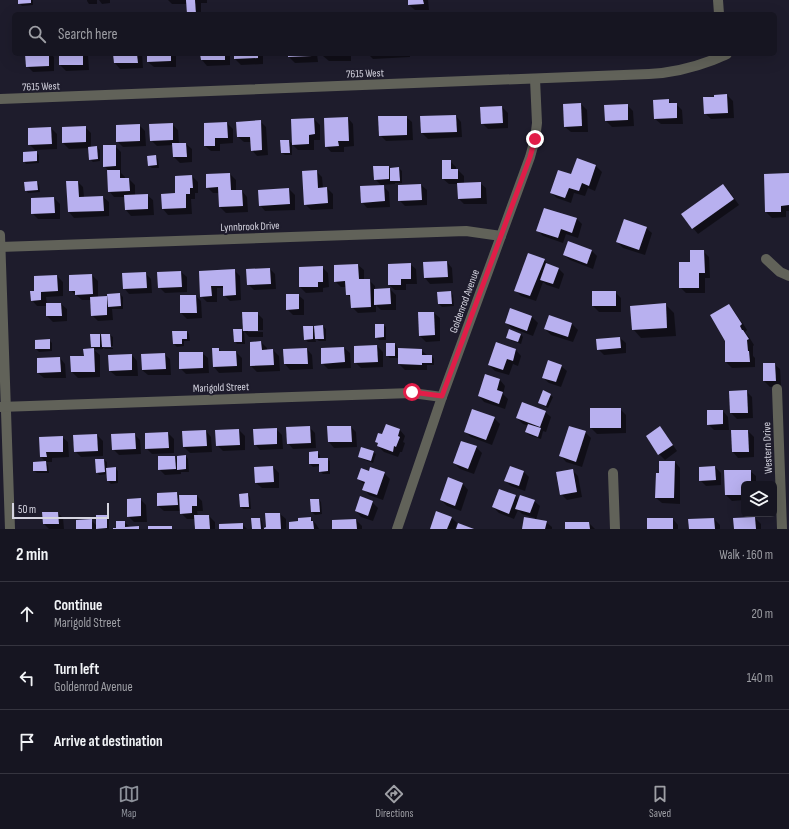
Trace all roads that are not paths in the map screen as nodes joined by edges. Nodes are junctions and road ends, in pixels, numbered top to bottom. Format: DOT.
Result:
graph roads {
  1 [pos="718,0"];
  2 [pos="719,12"];
  3 [pos="722,56"];
  4 [pos="535,79"];
  5 [pos="0,99"];
  6 [pos="0,235"];
  7 [pos="501,236"];
  8 [pos="0,247"];
  9 [pos="766,259"];
  10 [pos="789,276"];
  11 [pos="777,389"];
  12 [pos="442,396"];
  13 [pos="3,407"];
  14 [pos="613,473"];
  15 [pos="10,529"];
  16 [pos="397,529"];
  17 [pos="615,529"];
  18 [pos="782,529"];
  1 -- 2 [label="street"];
  3 -- 4 [label="street, 7615 West"];
  4 -- 5 [label="street, 7615 West"];
  4 -- 7 [label="street, Goldenrod Avenue"];
  6 -- 8 [label="street"];
  7 -- 8 [label="street, Lynnbrook Drive"];
  7 -- 12 [label="street, Goldenrod Avenue"];
  8 -- 13 [label="street"];
  9 -- 10 [label="street"];
  11 -- 18 [label="street, Western Drive"];
  12 -- 13 [label="street, Marigold Street"];
  12 -- 16 [label="street, Goldenrod Avenue"];
  13 -- 15 [label="street"];
  14 -- 17 [label="street"];
}
